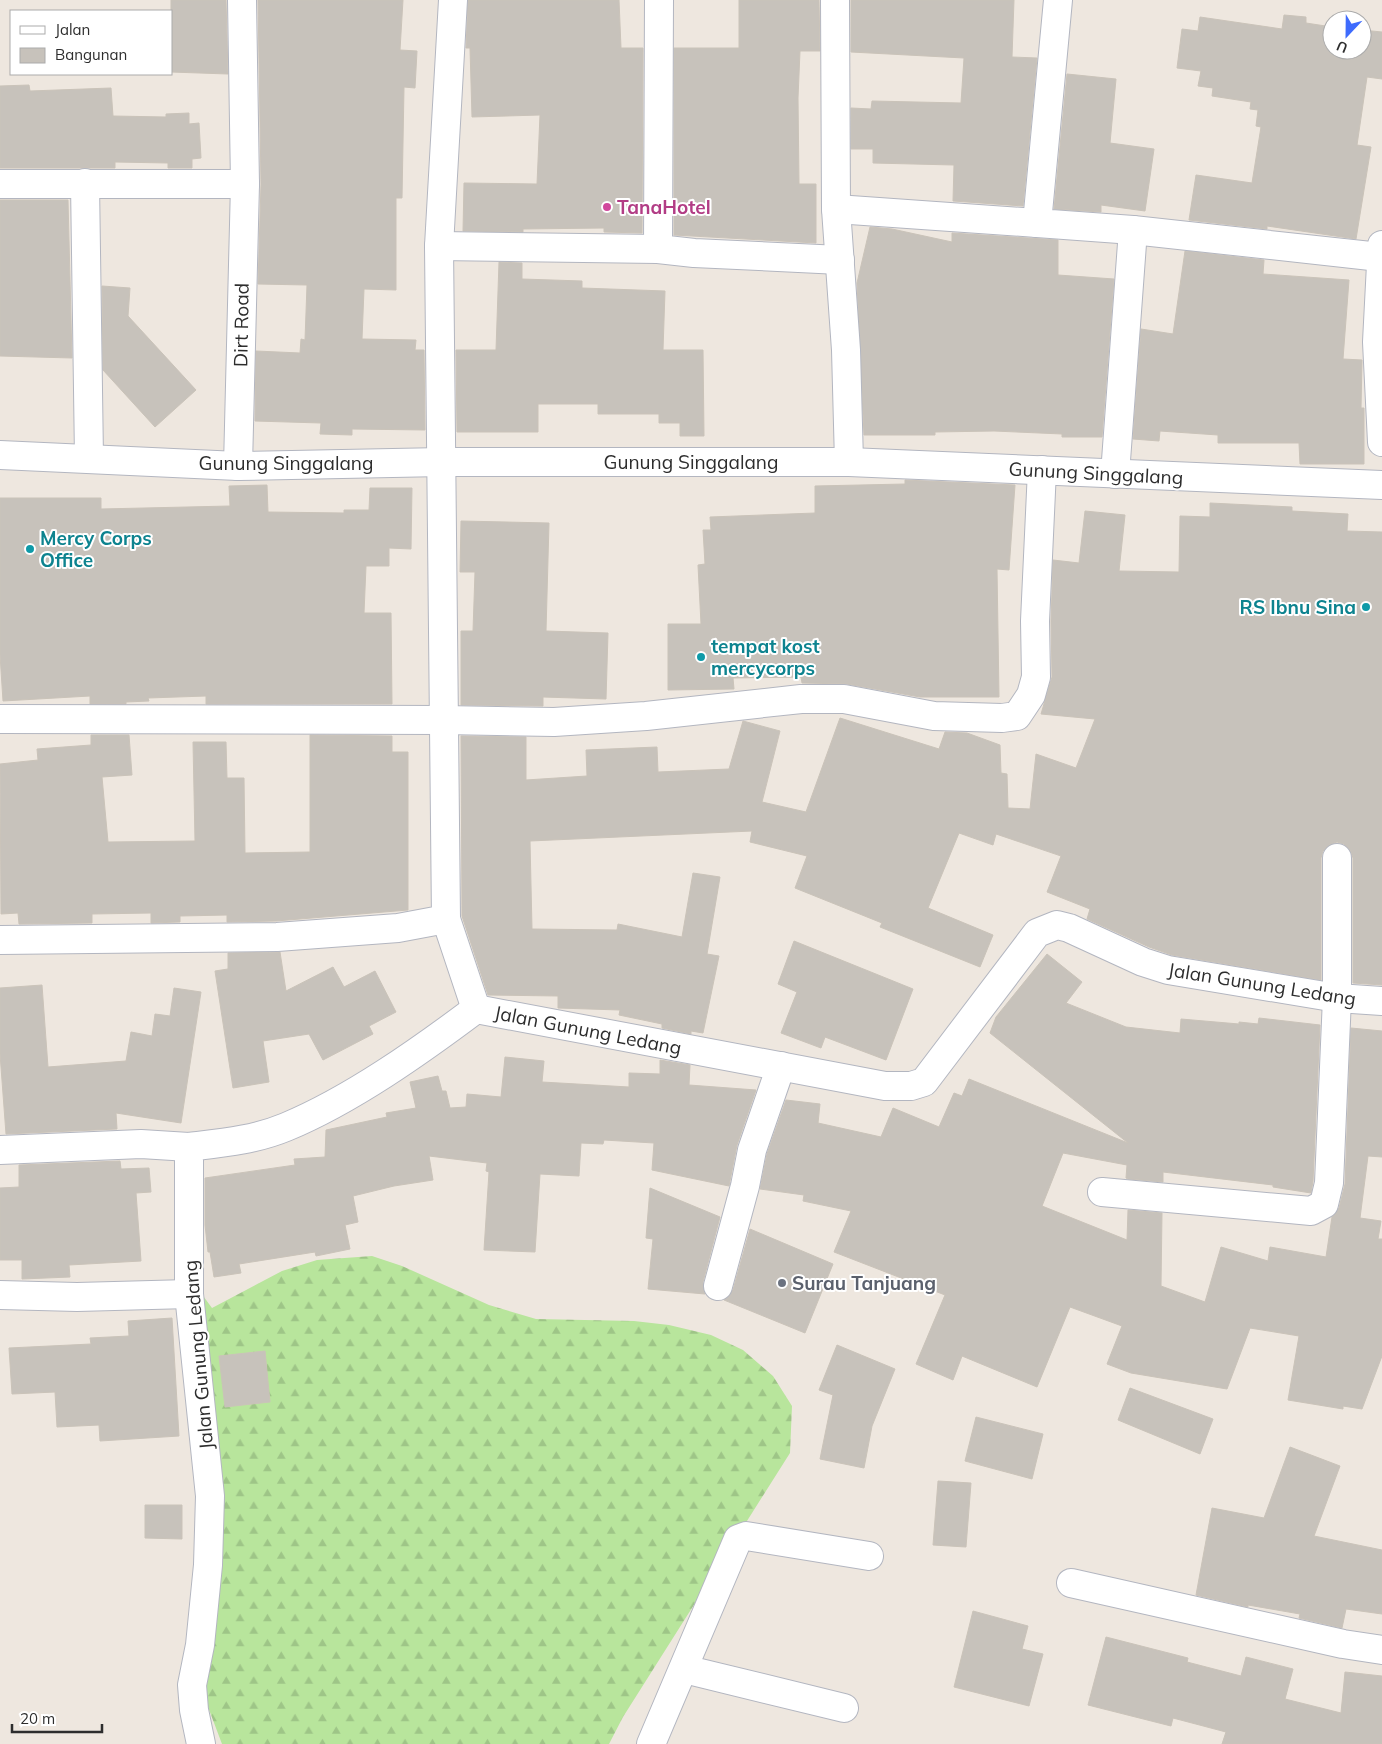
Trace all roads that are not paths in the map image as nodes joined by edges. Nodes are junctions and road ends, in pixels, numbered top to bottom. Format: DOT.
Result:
graph roads {
  1 [pos="242,0"];
  2 [pos="453,0"];
  3 [pos="659,0"];
  4 [pos="835,0"];
  5 [pos="1058,0"];
  6 [pos="85,183"];
  7 [pos="0,184"];
  8 [pos="244,184"];
  9 [pos="836,209"];
  10 [pos="1037,223"];
  11 [pos="1133,230"];
  12 [pos="440,246"];
  13 [pos="658,249"];
  14 [pos="1381,251"];
  15 [pos="840,260"];
  16 [pos="1382,442"];
  17 [pos="0,455"];
  18 [pos="89,458"];
  19 [pos="443,462"];
  20 [pos="849,462"];
  21 [pos="238,466"];
  22 [pos="1042,470"];
  23 [pos="1115,474"];
  24 [pos="1382,485"];
  25 [pos="0,719"];
  26 [pos="444,720"];
  27 [pos="1337,858"];
  28 [pos="446,918"];
  29 [pos="0,940"];
  30 [pos="1336,998"];
  31 [pos="1382,1001"];
  32 [pos="476,1009"];
  33 [pos="781,1066"];
  34 [pos="189,1148"];
  35 [pos="0,1150"];
  36 [pos="1102,1192"];
  37 [pos="718,1286"];
  38 [pos="189,1294"];
  39 [pos="0,1295"];
  40 [pos="869,1556"];
  41 [pos="1071,1583"];
  42 [pos="1382,1650"];
  43 [pos="684,1669"];
  44 [pos="844,1708"];
  45 [pos="201,1744"];
  46 [pos="651,1744"];
  1 -- 8 [label="street, Dirt Road"];
  2 -- 12 [label="street"];
  3 -- 13 [label="street"];
  4 -- 9 [label="street"];
  5 -- 10 [label="street"];
  6 -- 7 [label="street"];
  6 -- 8 [label="street"];
  6 -- 18 [label="street"];
  8 -- 21 [label="street, Dirt Road"];
  9 -- 10 [label="street"];
  9 -- 15 [label="street"];
  10 -- 11 [label="street"];
  11 -- 14 [label="street"];
  11 -- 23 [label="street"];
  12 -- 13 [label="street"];
  12 -- 19 [label="street"];
  13 -- 15 [label="street"];
  14 -- 16 [label="street"];
  15 -- 20 [label="street"];
  17 -- 18 [label="street, Gunung Singgalang"];
  18 -- 21 [label="street, Gunung Singgalang"];
  19 -- 20 [label="street, Gunung Singgalang"];
  19 -- 21 [label="street, Gunung Singgalang"];
  19 -- 26 [label="street"];
  20 -- 22 [label="street, Gunung Singgalang"];
  22 -- 23 [label="street, Gunung Singgalang"];
  22 -- 26 [label="street"];
  23 -- 24 [label="street, Gunung Singgalang"];
  25 -- 26 [label="street"];
  26 -- 28 [label="street"];
  27 -- 30 [label="street"];
  28 -- 29 [label="street"];
  28 -- 32 [label="street"];
  30 -- 31 [label="street, Jalan Gunung Ledang"];
  30 -- 33 [label="street, Jalan Gunung Ledang"];
  30 -- 36 [label="street"];
  32 -- 33 [label="street, Jalan Gunung Ledang"];
  32 -- 34 [label="street, Jalan Gunung Ledang"];
  33 -- 37 [label="street"];
  34 -- 35 [label="street"];
  34 -- 38 [label="street, Jalan Gunung Ledang"];
  38 -- 39 [label="street"];
  38 -- 45 [label="street, Jalan Gunung Ledang"];
  40 -- 43 [label="street"];
  41 -- 42 [label="street"];
  43 -- 44 [label="street"];
  43 -- 46 [label="street"];
}
